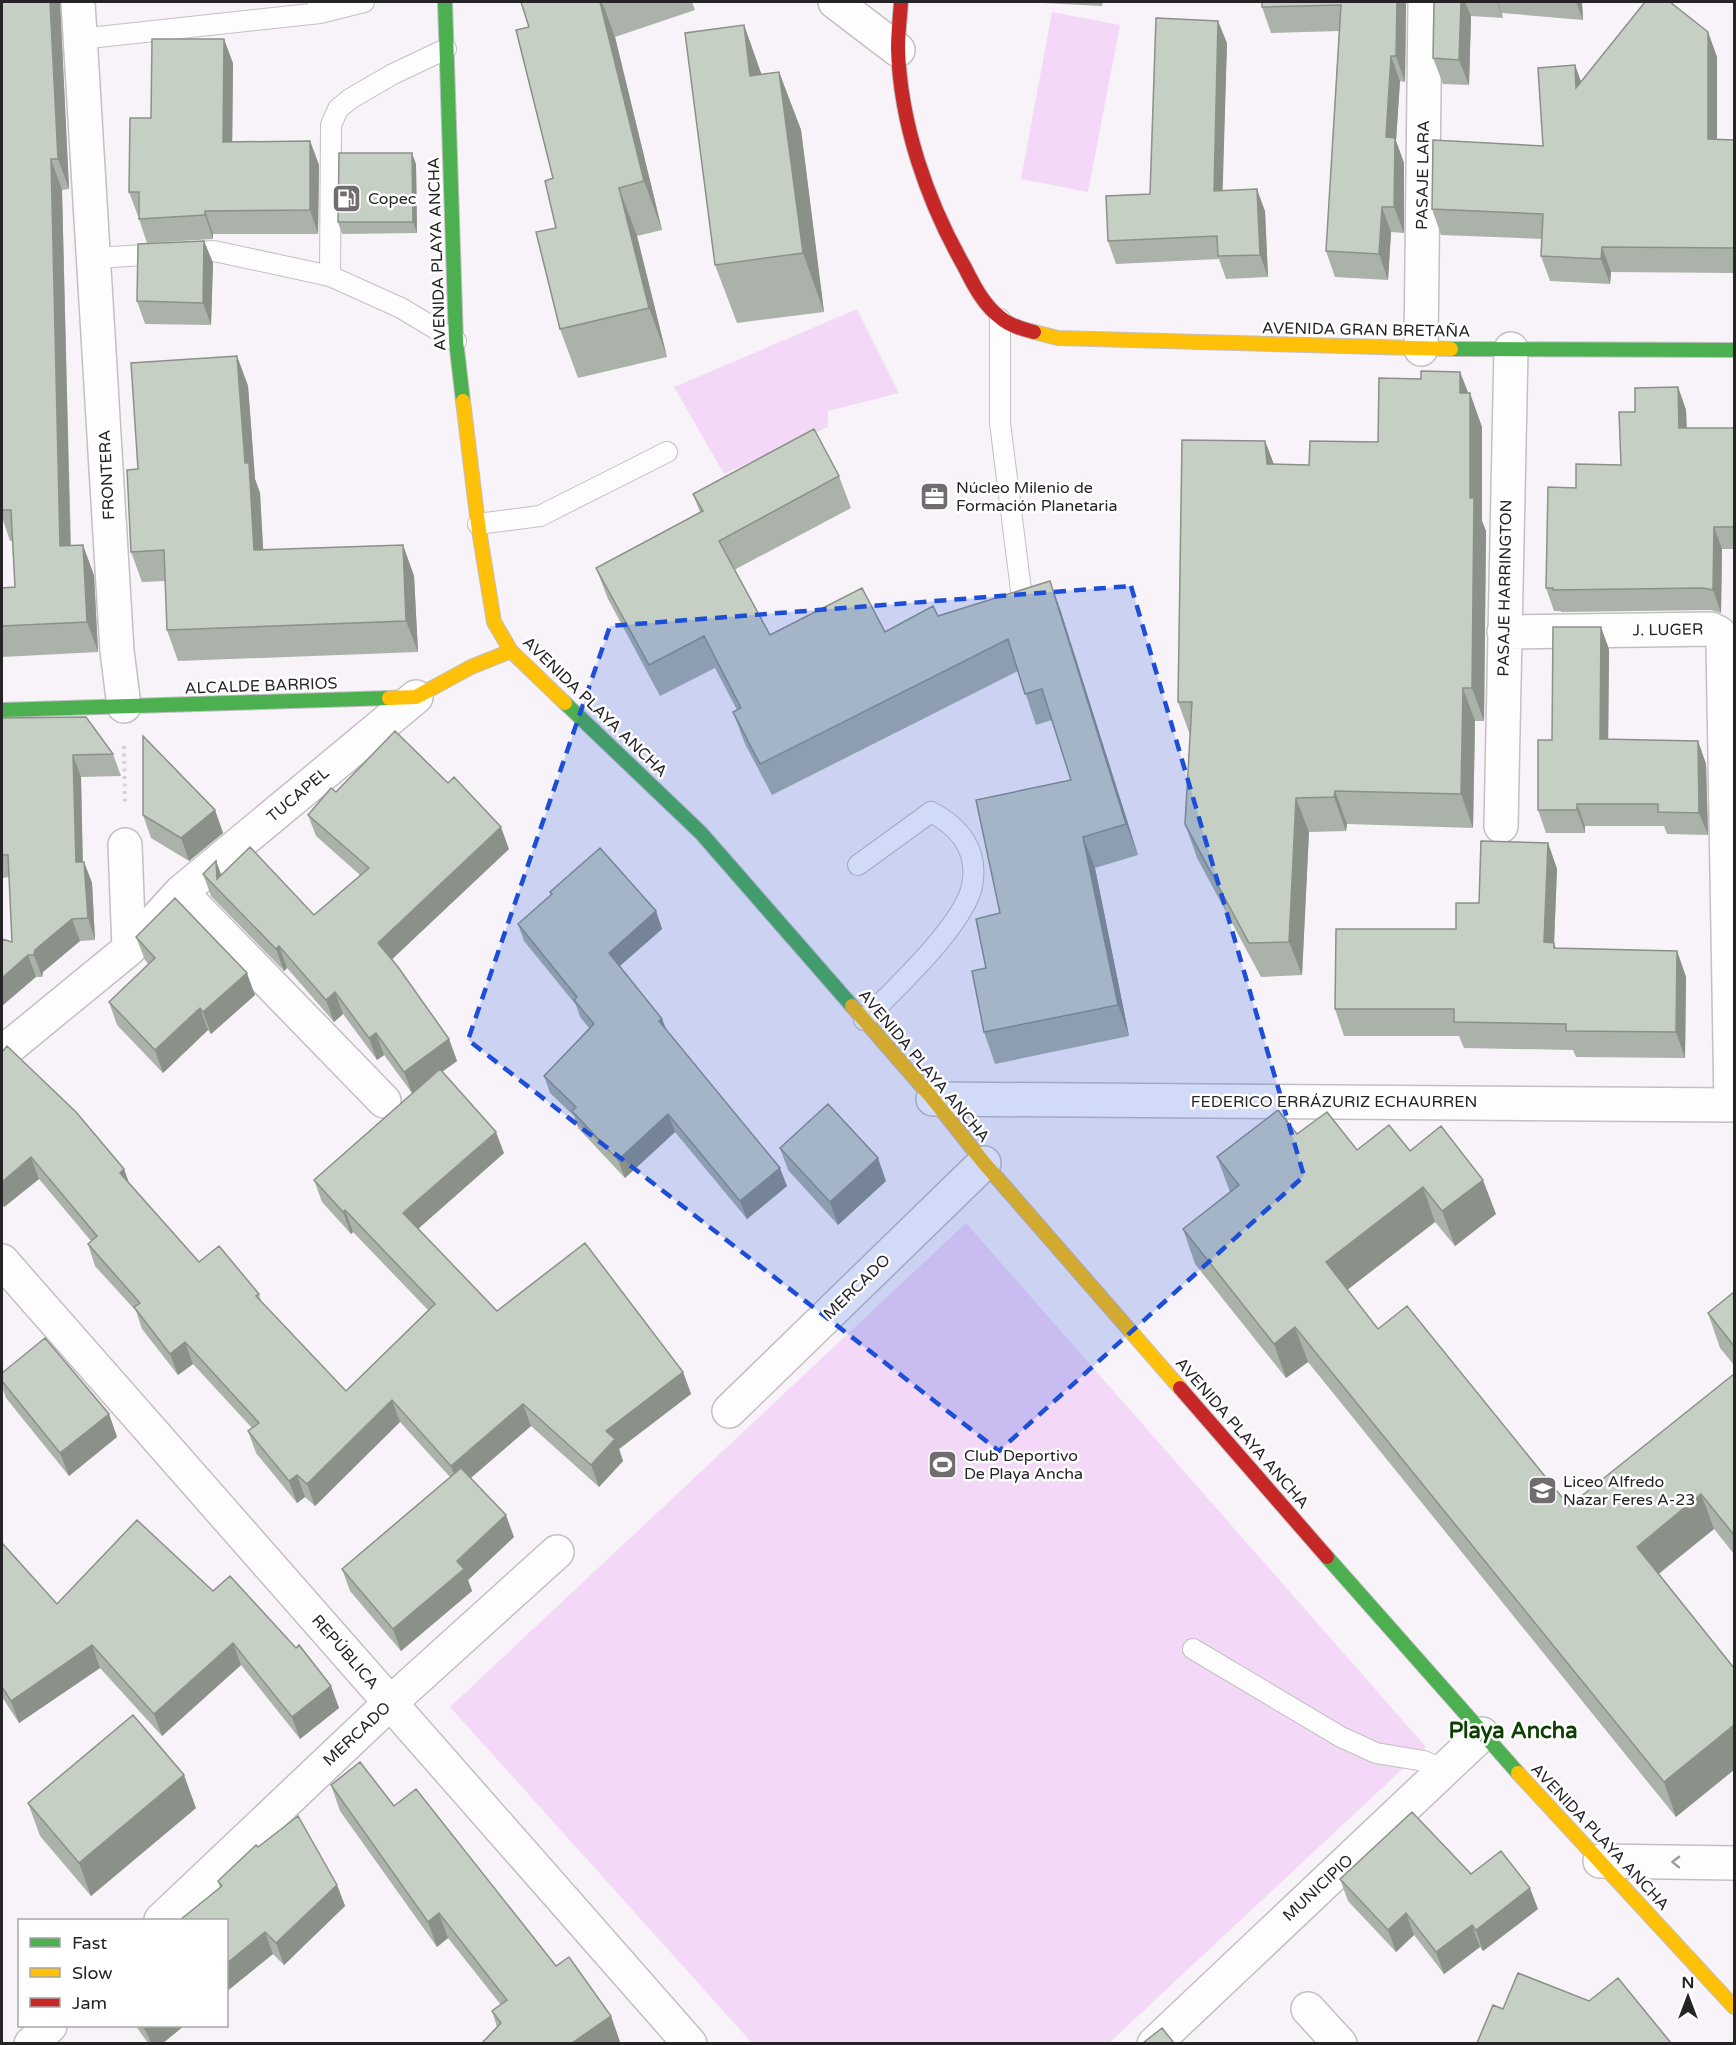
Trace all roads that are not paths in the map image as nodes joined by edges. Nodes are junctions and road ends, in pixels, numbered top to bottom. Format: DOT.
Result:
graph roads {
  1 [pos="78,2"];
  2 [pos="364,2"];
  3 [pos="445,2"];
  4 [pos="835,2"];
  5 [pos="901,2"];
  6 [pos="1425,2"];
  7 [pos="319,7"];
  8 [pos="80,39"];
  9 [pos="446,49"];
  10 [pos="898,50"];
  11 [pos="94,258"];
  12 [pos="330,276"];
  13 [pos="1000,319"];
  14 [pos="456,341"];
  15 [pos="1421,349"];
  16 [pos="1511,349"];
  17 [pos="1734,350"];
  18 [pos="667,452"];
  19 [pos="478,524"];
  20 [pos="1023,606"];
  21 [pos="1504,632"];
  22 [pos="511,651"];
  23 [pos="416,697"];
  24 [pos="124,706"];
  25 [pos="2,710"];
  26 [pos="1501,826"];
  27 [pos="125,845"];
  28 [pos="858,865"];
  29 [pos="181,892"];
  30 [pos="129,949"];
  31 [pos="864,1020"];
  32 [pos="2,1053"];
  33 [pos="933,1099"];
  34 [pos="384,1101"];
  35 [pos="1733,1105"];
  36 [pos="984,1163"];
  37 [pos="2,1261"];
  38 [pos="729,1411"];
  39 [pos="557,1552"];
  40 [pos="1193,1649"];
  41 [pos="390,1703"];
  42 [pos="1482,1734"];
  43 [pos="1442,1770"];
  44 [pos="1600,1861"];
  45 [pos="1734,1863"];
  46 [pos="162,1919"];
  47 [pos="1734,2007"];
  48 [pos="1308,2009"];
  49 [pos="48,2027"];
  50 [pos="31,2043"];
  51 [pos="690,2043"];
  52 [pos="1154,2043"];
  53 [pos="1340,2043"];
  1 -- 8 [label="street, FRONTERA"];
  2 -- 7 [label="lane"];
  3 -- 9 [label="main road, AVENIDA PLAYA ANCHA"];
  4 -- 10 [label="street"];
  5 -- 10 [label="main road"];
  6 -- 15 [label="street, PASAJE LARA"];
  7 -- 8 [label="lane"];
  8 -- 11 [label="street, FRONTERA"];
  9 -- 12 [label="lane"];
  9 -- 14 [label="main road, AVENIDA PLAYA ANCHA"];
  10 -- 13 [label="main road"];
  11 -- 12 [label="lane"];
  11 -- 24 [label="street, FRONTERA"];
  12 -- 14 [label="lane"];
  13 -- 15 [label="main road, AVENIDA GRAN BRETAÑA"];
  13 -- 20 [label="lane"];
  14 -- 19 [label="main road, AVENIDA PLAYA ANCHA"];
  15 -- 16 [label="main road, AVENIDA GRAN BRETAÑA"];
  16 -- 17 [label="main road, AVENIDA GRAN BRETAÑA"];
  16 -- 21 [label="street, PASAJE HARRINGTON"];
  18 -- 19 [label="lane"];
  19 -- 22 [label="main road, AVENIDA PLAYA ANCHA"];
  21 -- 26 [label="street, PASAJE HARRINGTON"];
  21 -- 35 [label="street, J. LUGER"];
  22 -- 23 [label="main road, ALCALDE BARRIOS"];
  22 -- 31 [label="main road, AVENIDA PLAYA ANCHA"];
  23 -- 24 [label="main road, ALCALDE BARRIOS"];
  23 -- 29 [label="street, TUCAPEL"];
  24 -- 25 [label="main road, ALCALDE BARRIOS"];
  27 -- 30 [label="street"];
  28 -- 31 [label="lane"];
  29 -- 30 [label="street, TUCAPEL"];
  29 -- 34 [label="street"];
  30 -- 32 [label="street, TUCAPEL"];
  31 -- 33 [label="main road, AVENIDA PLAYA ANCHA"];
  33 -- 35 [label="street, FEDERICO ERRÁZURIZ ECHAURREN"];
  33 -- 36 [label="main road, AVENIDA PLAYA ANCHA"];
  36 -- 38 [label="street, MERCADO"];
  36 -- 42 [label="main road, AVENIDA PLAYA ANCHA"];
  37 -- 41 [label="street, REPÚBLICA"];
  39 -- 41 [label="street, MERCADO"];
  40 -- 43 [label="lane"];
  41 -- 46 [label="street, MERCADO"];
  41 -- 51 [label="street, REPÚBLICA"];
  42 -- 43 [label="street, MUNICIPIO"];
  42 -- 44 [label="main road, AVENIDA PLAYA ANCHA"];
  43 -- 52 [label="street, MUNICIPIO"];
  45 -- 44 [label="street, one-way"];
  44 -- 47 [label="main road, AVENIDA PLAYA ANCHA"];
  48 -- 53 [label="street"];
  49 -- 50 [label="street"];
}
